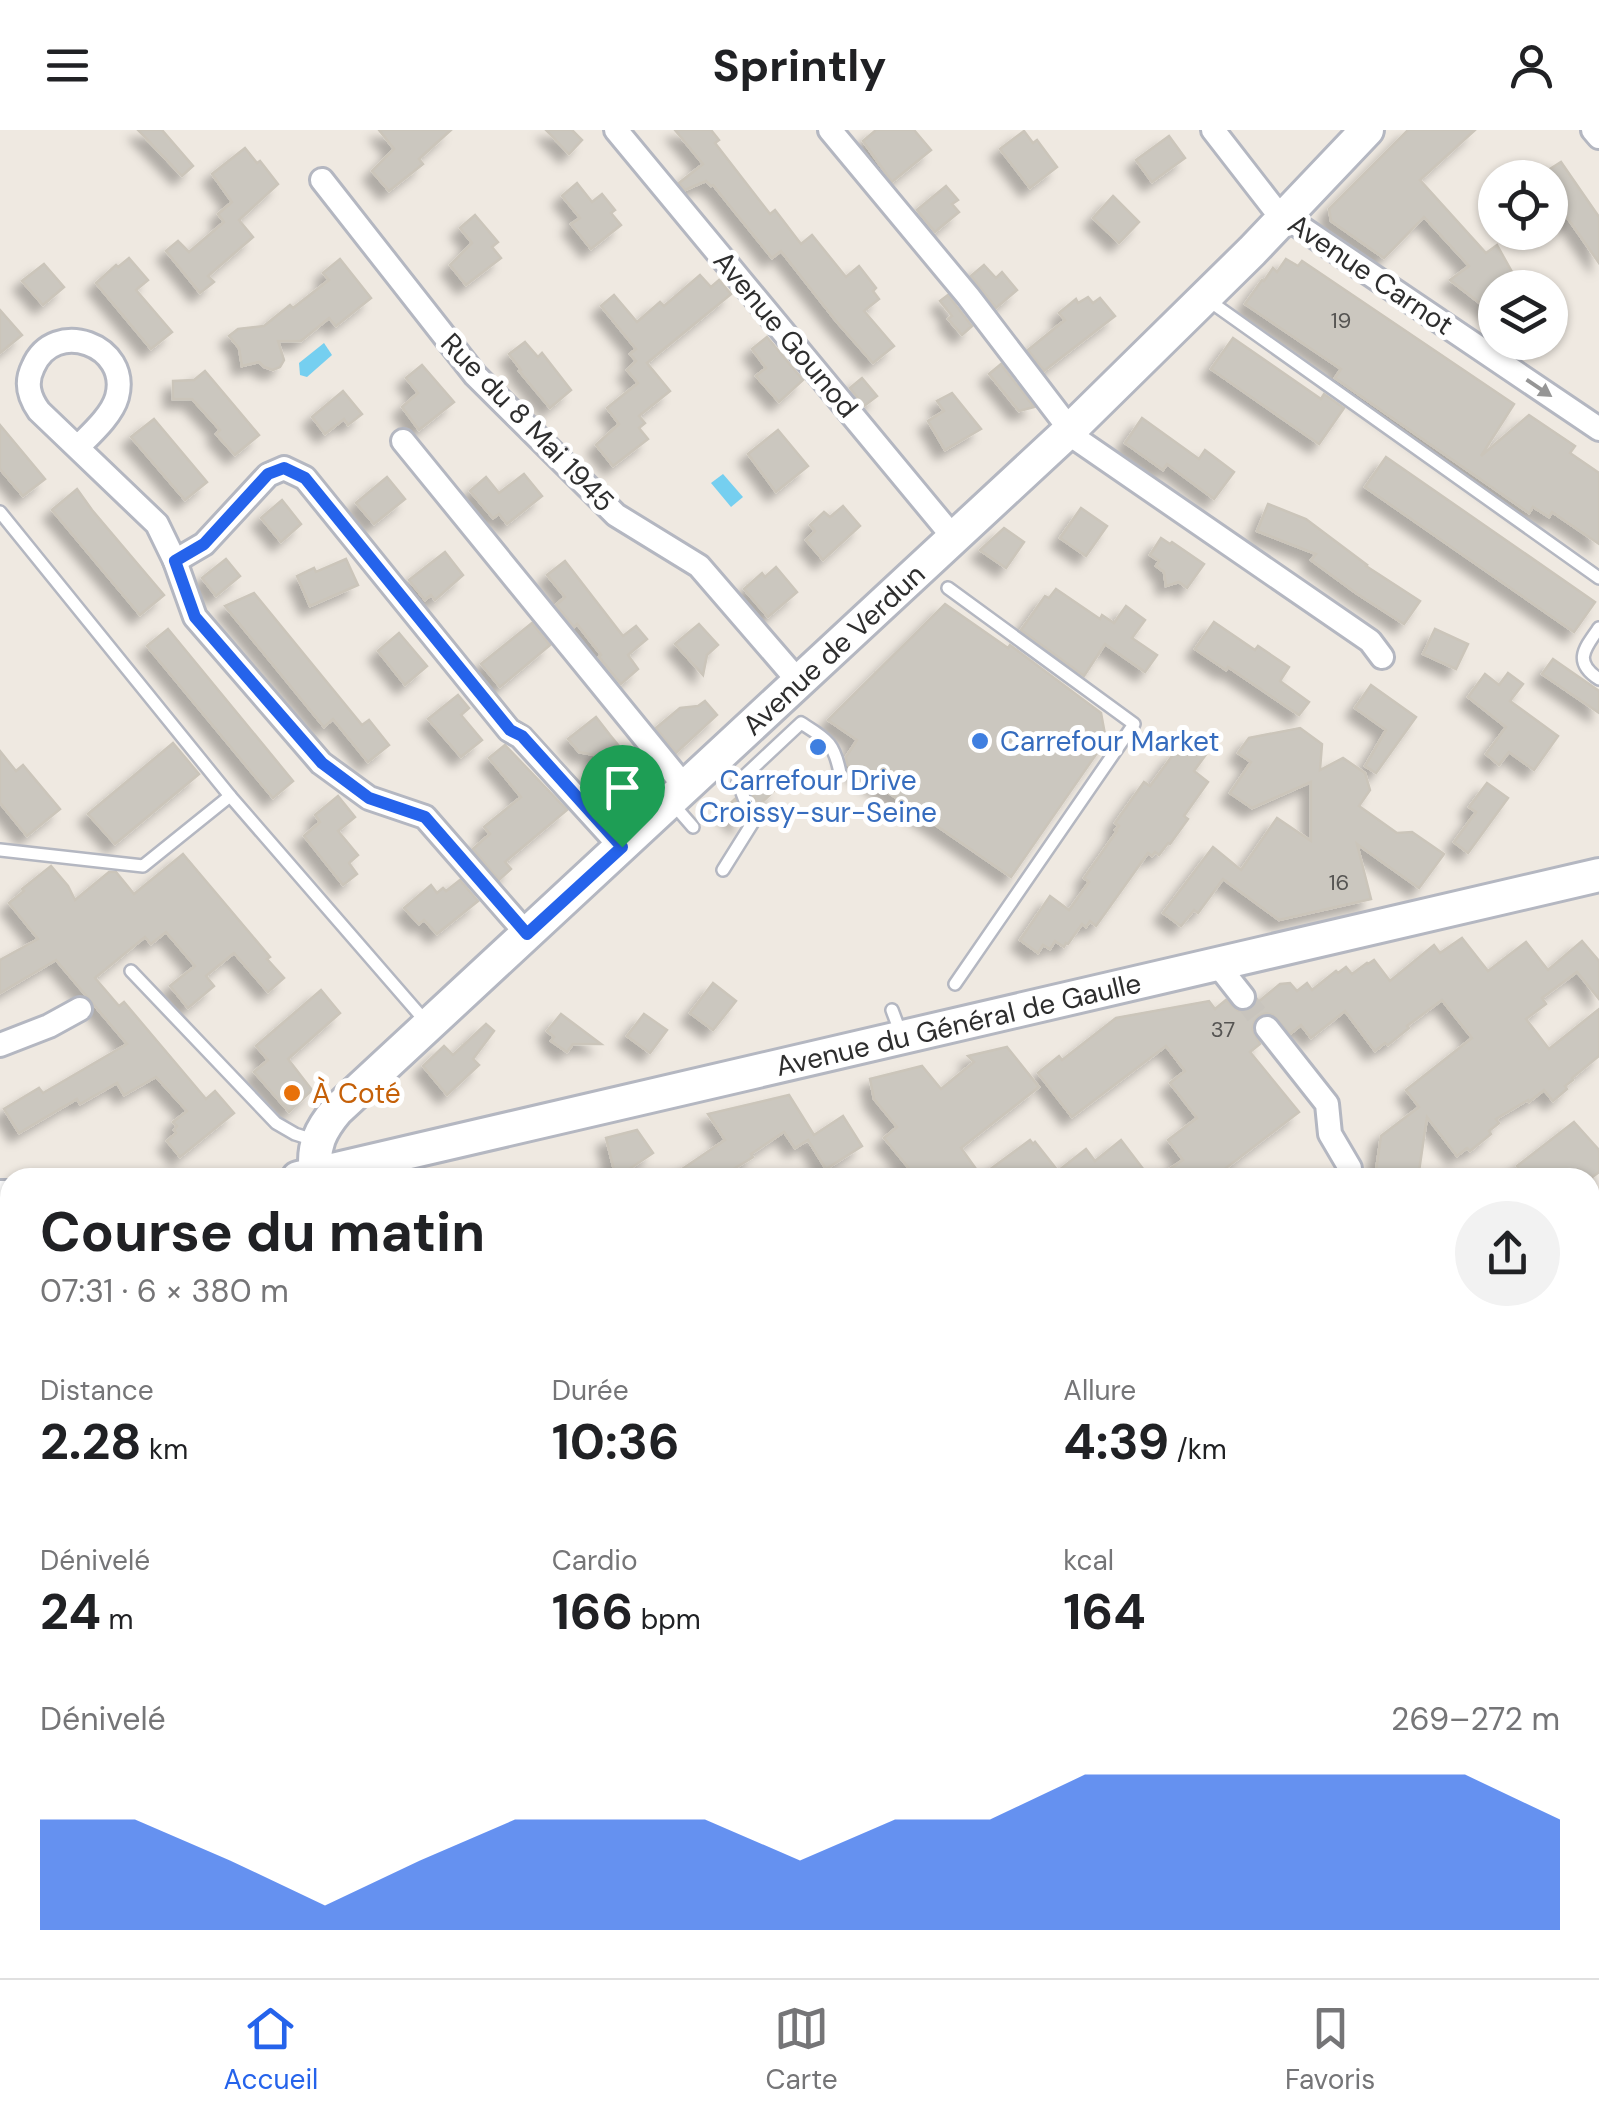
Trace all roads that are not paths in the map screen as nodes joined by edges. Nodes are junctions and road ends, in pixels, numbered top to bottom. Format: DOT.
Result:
graph roads {
  1 [pos="616,130"];
  2 [pos="830,130"];
  3 [pos="1214,130"];
  4 [pos="1366,130"];
  5 [pos="1594,130"];
  6 [pos="1599,138"];
  7 [pos="322,180"];
  8 [pos="1284,216"];
  9 [pos="1205,298"];
  10 [pos="1599,429"];
  11 [pos="1070,430"];
  12 [pos="403,441"];
  13 [pos="78,446"];
  14 [pos="0,512"];
  15 [pos="954,538"];
  16 [pos="175,561"];
  17 [pos="1599,578"];
  18 [pos="948,588"];
  19 [pos="1599,628"];
  20 [pos="1382,657"];
  21 [pos="1599,679"];
  22 [pos="800,682"];
  23 [pos="840,772"];
  24 [pos="678,794"];
  25 [pos="230,796"];
  26 [pos="693,827"];
  27 [pos="622,847"];
  28 [pos="0,850"];
  29 [pos="723,870"];
  30 [pos="1599,875"];
  31 [pos="527,934"];
  32 [pos="1217,964"];
  33 [pos="131,970"];
  34 [pos="955,984"];
  35 [pos="1243,997"];
  36 [pos="80,1008"];
  37 [pos="428,1024"];
  38 [pos="1267,1028"];
  39 [pos="0,1045"];
  40 [pos="310,1164"];
  41 [pos="1350,1168"];
  1 -- 15 [label="street, Avenue Gounod"];
  2 -- 11 [label="street"];
  3 -- 8 [label="street, Avenue Carnot"];
  4 -- 8 [label="street, Avenue de Verdun"];
  5 -- 6 [label="street"];
  7 -- 22 [label="street, Rue du 8 Mai 1945"];
  8 -- 9 [label="street, Avenue de Verdun"];
  8 -- 10 [label="street, Avenue Carnot, one-way"];
  9 -- 11 [label="street, Avenue de Verdun"];
  9 -- 17 [label="lane"];
  11 -- 15 [label="street, Avenue de Verdun"];
  11 -- 20 [label="street"];
  12 -- 24 [label="street"];
  13 -- 13 [label="street"];
  13 -- 16 [label="street"];
  14 -- 25 [label="lane"];
  15 -- 22 [label="street, Avenue de Verdun"];
  16 -- 27 [label="street"];
  16 -- 31 [label="street"];
  18 -- 34 [label="lane"];
  19 -- 21 [label="lane"];
  22 -- 24 [label="street, Avenue de Verdun"];
  23 -- 29 [label="lane"];
  24 -- 26 [label="lane"];
  24 -- 27 [label="street, Avenue de Verdun"];
  25 -- 28 [label="lane"];
  25 -- 37 [label="lane"];
  27 -- 31 [label="street, Avenue de Verdun"];
  30 -- 32 [label="street, Avenue du Général de Gaulle"];
  31 -- 37 [label="street, Avenue de Verdun"];
  32 -- 35 [label="street"];
  32 -- 40 [label="street, Avenue du Général de Gaulle"];
  33 -- 40 [label="lane"];
  36 -- 39 [label="street"];
  37 -- 40 [label="street, Avenue de Verdun"];
  38 -- 41 [label="street"];
}
